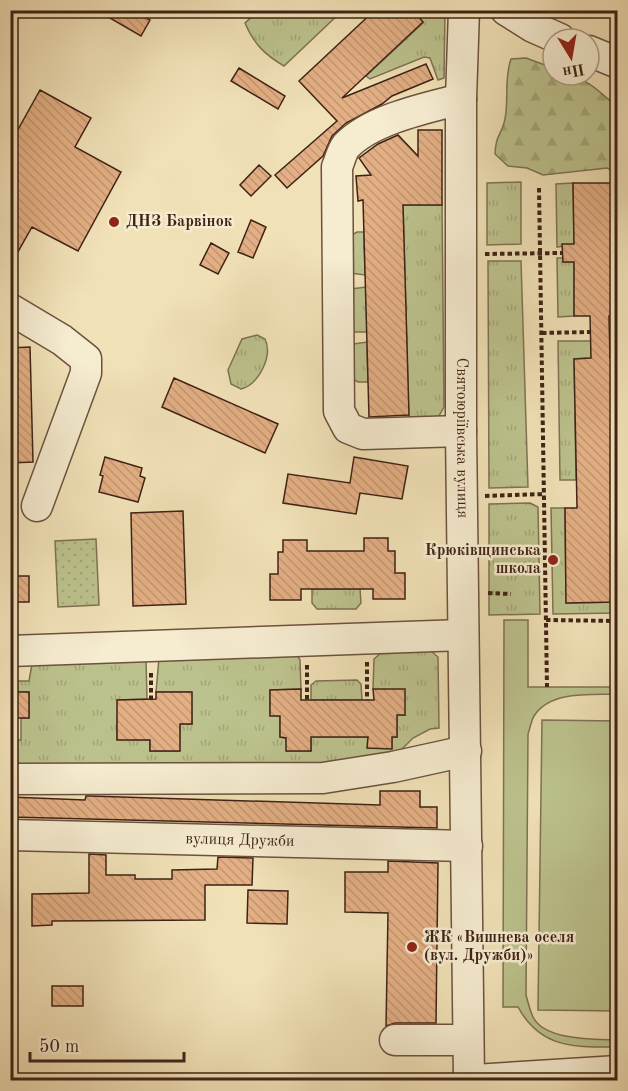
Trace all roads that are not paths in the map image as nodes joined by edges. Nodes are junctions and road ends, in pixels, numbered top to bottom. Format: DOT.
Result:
graph roads {
  1 [pos="464,10"];
  2 [pos="506,10"];
  3 [pos="541,31"];
  4 [pos="601,56"];
  5 [pos="618,63"];
  6 [pos="461,99"];
  7 [pos="10,309"];
  8 [pos="461,431"];
  9 [pos="37,507"];
  10 [pos="464,635"];
  11 [pos="10,651"];
  12 [pos="466,751"];
  13 [pos="10,779"];
  14 [pos="10,835"];
  15 [pos="467,846"];
  16 [pos="395,1040"];
  17 [pos="468,1040"];
  18 [pos="618,1071"];
  19 [pos="469,1080"];
  20 [pos="474,1080"];
  1 -- 6 [label="street, Святоюріївська вулиця"];
  2 -- 3 [label="street"];
  4 -- 5 [label="street"];
  6 -- 8 [label="street, Святоюріївська вулиця"];
  6 -- 8 [label="street"];
  7 -- 9 [label="street"];
  8 -- 10 [label="street, Святоюріївська вулиця"];
  10 -- 11 [label="street"];
  10 -- 12 [label="street, Святоюріївська вулиця"];
  12 -- 13 [label="street"];
  12 -- 15 [label="street, Святоюріївська вулиця"];
  14 -- 15 [label="street, вулиця Дружби"];
  15 -- 17 [label="street, Святоюріївська вулиця"];
  16 -- 17 [label="street"];
  17 -- 19 [label="street, Святоюріївська вулиця"];
  18 -- 20 [label="street"];
}
